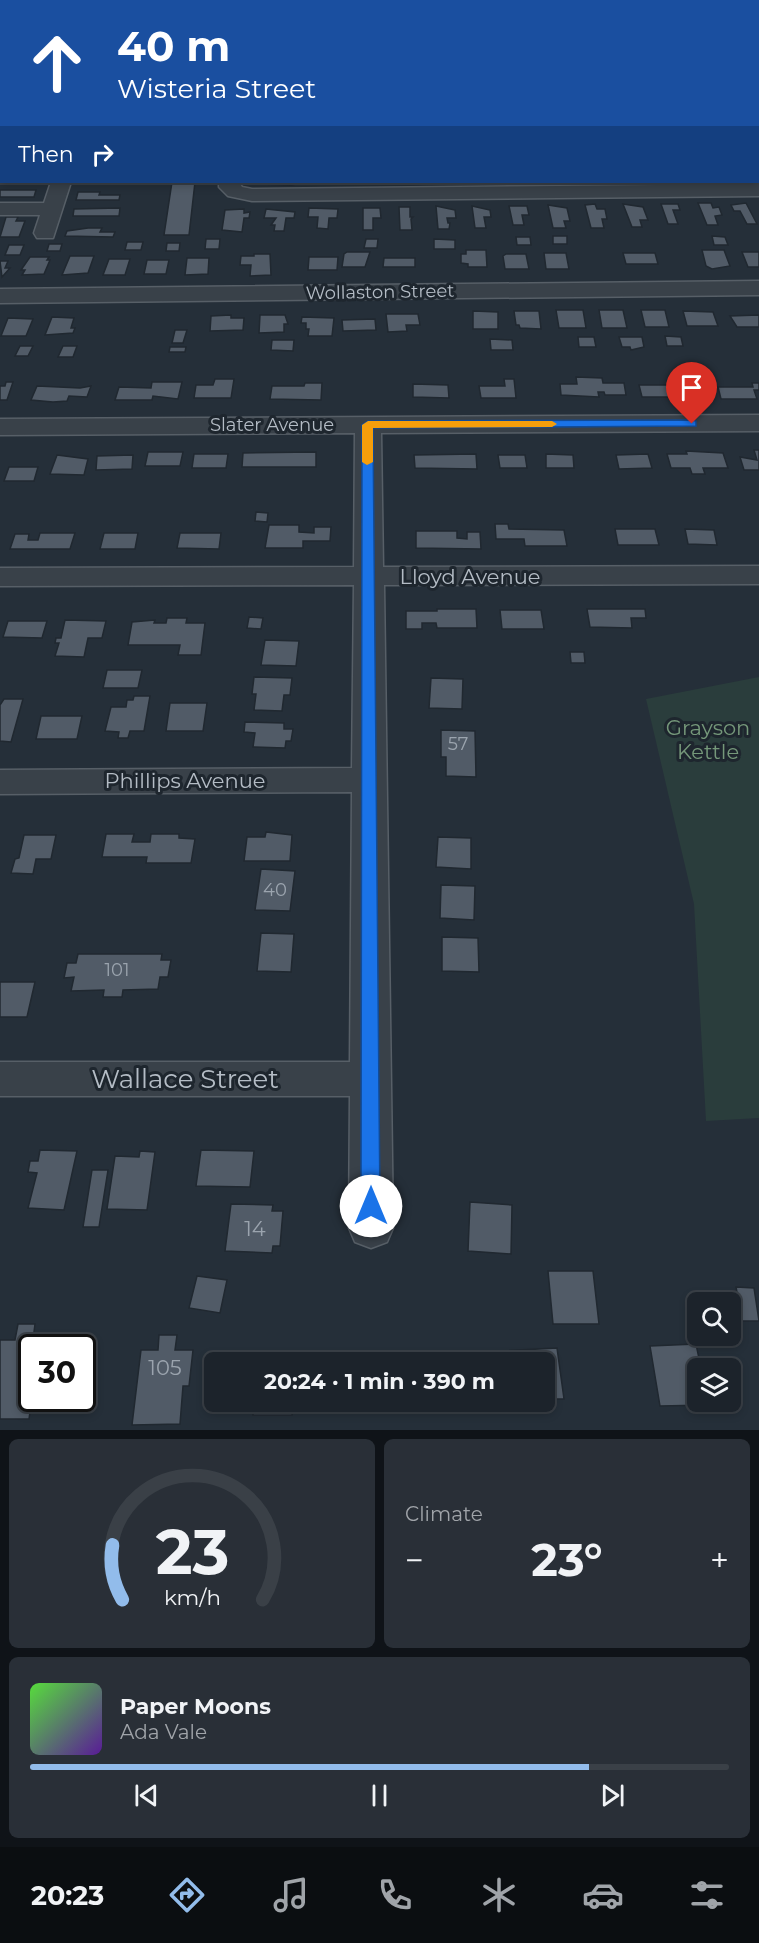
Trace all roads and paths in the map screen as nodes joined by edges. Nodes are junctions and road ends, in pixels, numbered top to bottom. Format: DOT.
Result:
graph roads {
  1 [pos="61,183"];
  2 [pos="229,183"];
  3 [pos="414,188"];
  4 [pos="759,190"];
  5 [pos="52,208"];
  6 [pos="0,209"];
  7 [pos="45,233"];
  8 [pos="759,288"];
  9 [pos="0,296"];
  10 [pos="759,423"];
  11 [pos="368,425"];
  12 [pos="0,427"];
  13 [pos="759,575"];
  14 [pos="0,578"];
  15 [pos="366,578"];
  16 [pos="370,780"];
  17 [pos="0,782"];
  18 [pos="371,1059"];
  19 [pos="0,1078"];
  20 [pos="371,1228"];
  1 -- 5 [label="street"];
  2 -- 3 [label="street"];
  3 -- 4 [label="street"];
  5 -- 6 [label="street"];
  5 -- 7 [label="street"];
  8 -- 9 [label="street, Wollaston Street"];
  10 -- 11 [label="street, Slater Avenue"];
  11 -- 12 [label="street, Slater Avenue"];
  11 -- 15 [label="street"];
  13 -- 15 [label="street, Lloyd Avenue"];
  14 -- 15 [label="street, Lloyd Avenue"];
  15 -- 16 [label="street"];
  16 -- 17 [label="street, Phillips Avenue"];
  16 -- 18 [label="street"];
  18 -- 19 [label="street, Wallace Street"];
  18 -- 20 [label="street"];
}
